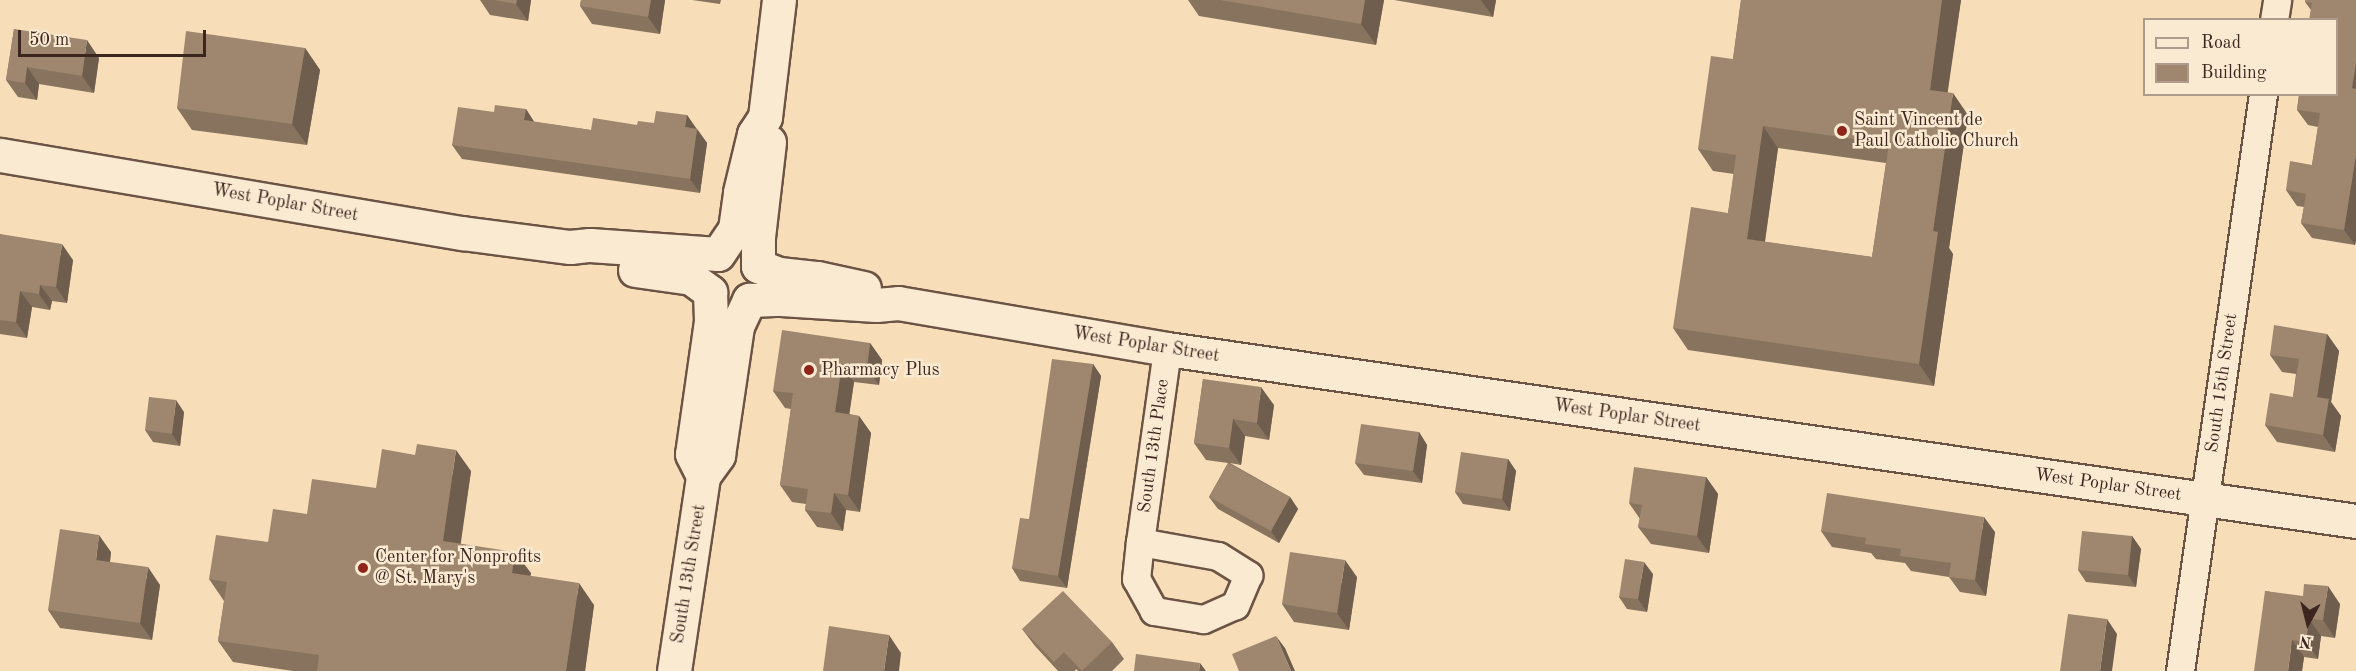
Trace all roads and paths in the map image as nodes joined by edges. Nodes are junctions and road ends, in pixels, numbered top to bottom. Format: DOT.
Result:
graph roads {
  1 [pos="779,0"];
  2 [pos="2277,0"];
  3 [pos="2274,18"];
  4 [pos="2263,96"];
  5 [pos="765,117"];
  6 [pos="0,155"];
  7 [pos="570,248"];
  8 [pos="718,254"];
  9 [pos="758,266"];
  10 [pos="710,292"];
  11 [pos="749,300"];
  12 [pos="898,303"];
  13 [pos="1167,349"];
  14 [pos="703,476"];
  15 [pos="2205,499"];
  16 [pos="2356,521"];
  17 [pos="1140,542"];
  18 [pos="674,671"];
  19 [pos="2180,671"];
  1 -- 5 [label="street"];
  2 -- 3 [label="street"];
  4 -- 15 [label="street, South 15th Street"];
  5 -- 8 [label="street"];
  5 -- 9 [label="street"];
  6 -- 7 [label="street, West Poplar Street"];
  7 -- 8 [label="street, West Poplar Street"];
  7 -- 10 [label="street, West Poplar Street"];
  8 -- 9 [label="street"];
  8 -- 10 [label="street"];
  9 -- 11 [label="street"];
  9 -- 12 [label="street, West Poplar Street"];
  10 -- 11 [label="street"];
  10 -- 14 [label="street, South 13th Street"];
  11 -- 12 [label="street, West Poplar Street"];
  11 -- 14 [label="street, South 13th Street"];
  12 -- 13 [label="street, West Poplar Street"];
  13 -- 15 [label="street, West Poplar Street"];
  13 -- 17 [label="street, South 13th Place"];
  14 -- 18 [label="street, South 13th Street"];
  15 -- 16 [label="street, West Poplar Street"];
  15 -- 19 [label="street, South 15th Street"];
}
